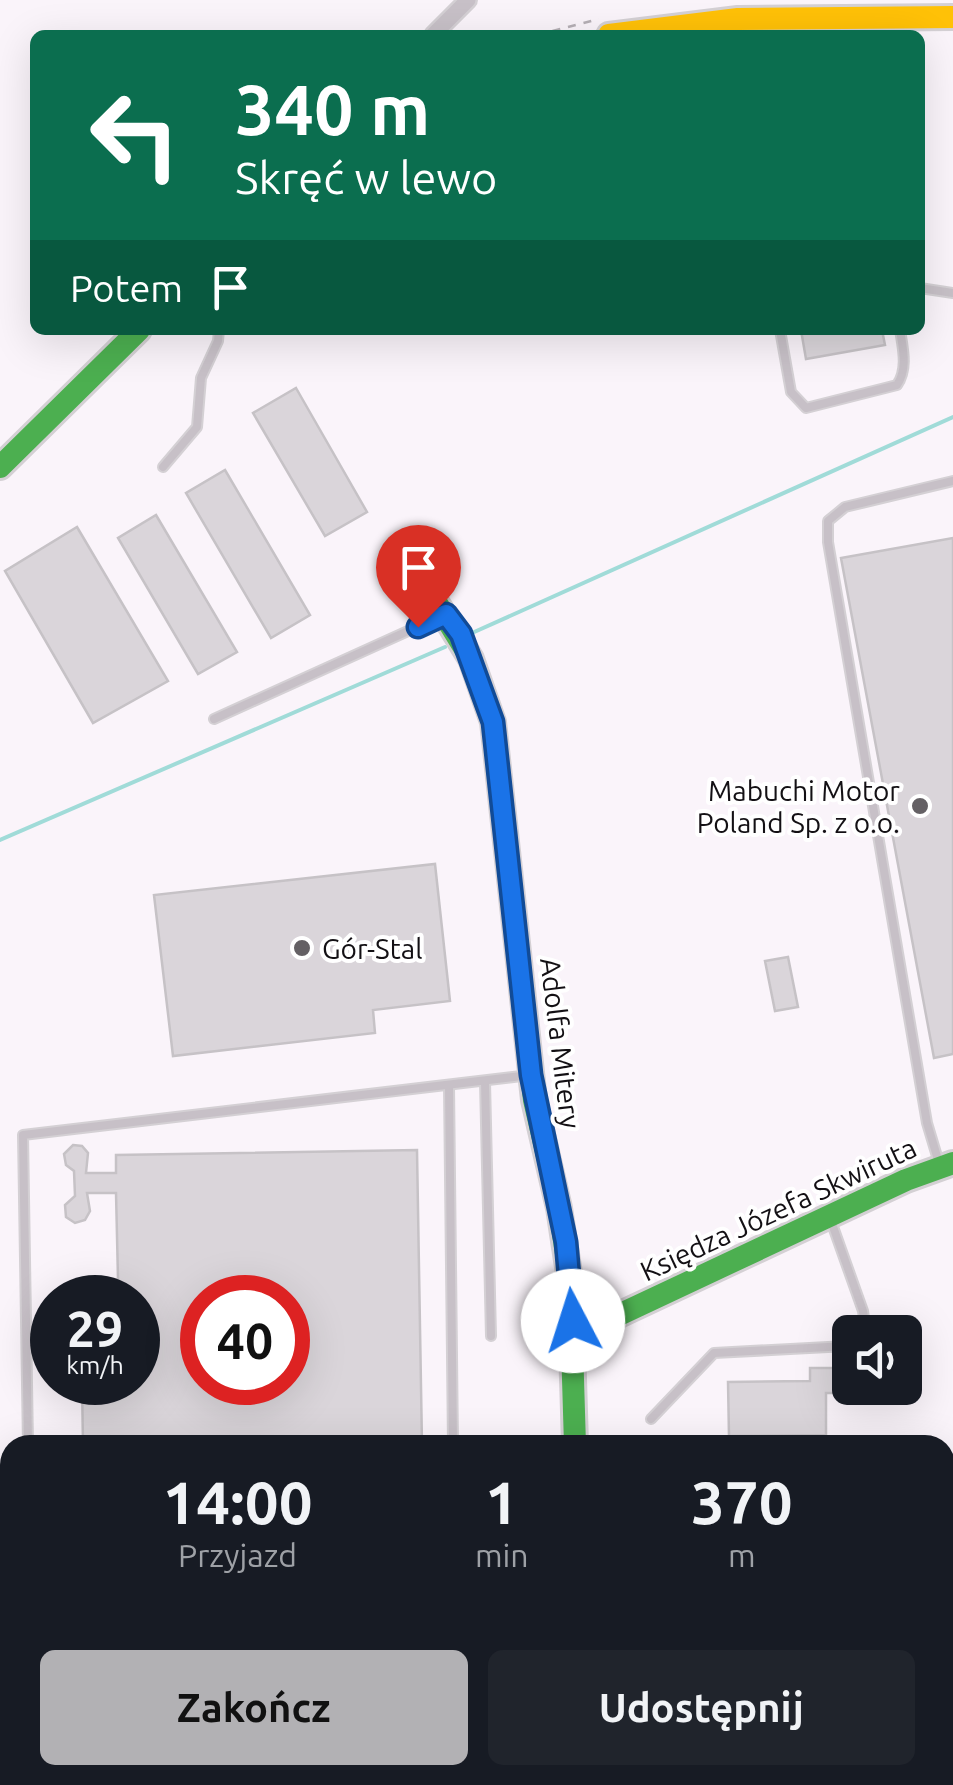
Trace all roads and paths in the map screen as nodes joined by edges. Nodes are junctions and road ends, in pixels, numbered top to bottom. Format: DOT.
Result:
graph roads {
  1 [pos="468,0"];
  2 [pos="953,17"];
  3 [pos="438,30"];
  4 [pos="639,30"];
  5 [pos="925,289"];
  6 [pos="953,292"];
  7 [pos="134,335"];
  8 [pos="219,335"];
  9 [pos="781,335"];
  10 [pos="901,335"];
  11 [pos="0,466"];
  12 [pos="163,467"];
  13 [pos="953,480"];
  14 [pos="441,608"];
  15 [pos="214,719"];
  16 [pos="531,1075"];
  17 [pos="485,1082"];
  18 [pos="449,1086"];
  19 [pos="947,1165"];
  20 [pos="829,1217"];
  21 [pos="864,1315"];
  22 [pos="491,1336"];
  23 [pos="574,1336"];
  24 [pos="832,1347"];
  25 [pos="651,1419"];
  26 [pos="28,1435"];
  27 [pos="453,1435"];
  28 [pos="574,1435"];
  1 -- 3 [label="street"];
  2 -- 4 [label="street"];
  5 -- 6 [label="lane"];
  7 -- 11 [label="street"];
  8 -- 12 [label="lane"];
  9 -- 10 [label="lane"];
  13 -- 19 [label="lane"];
  14 -- 15 [label="lane"];
  14 -- 16 [label="street, Adolfa Mitery"];
  16 -- 17 [label="lane"];
  16 -- 23 [label="street, Adolfa Mitery"];
  17 -- 18 [label="lane"];
  17 -- 22 [label="lane"];
  18 -- 26 [label="lane"];
  18 -- 27 [label="lane"];
  19 -- 20 [label="street, Księdza Józefa Skwiruta"];
  20 -- 21 [label="lane"];
  20 -- 23 [label="street, Księdza Józefa Skwiruta"];
  23 -- 28 [label="street, Adolfa Mitery"];
  24 -- 25 [label="lane"];
}
